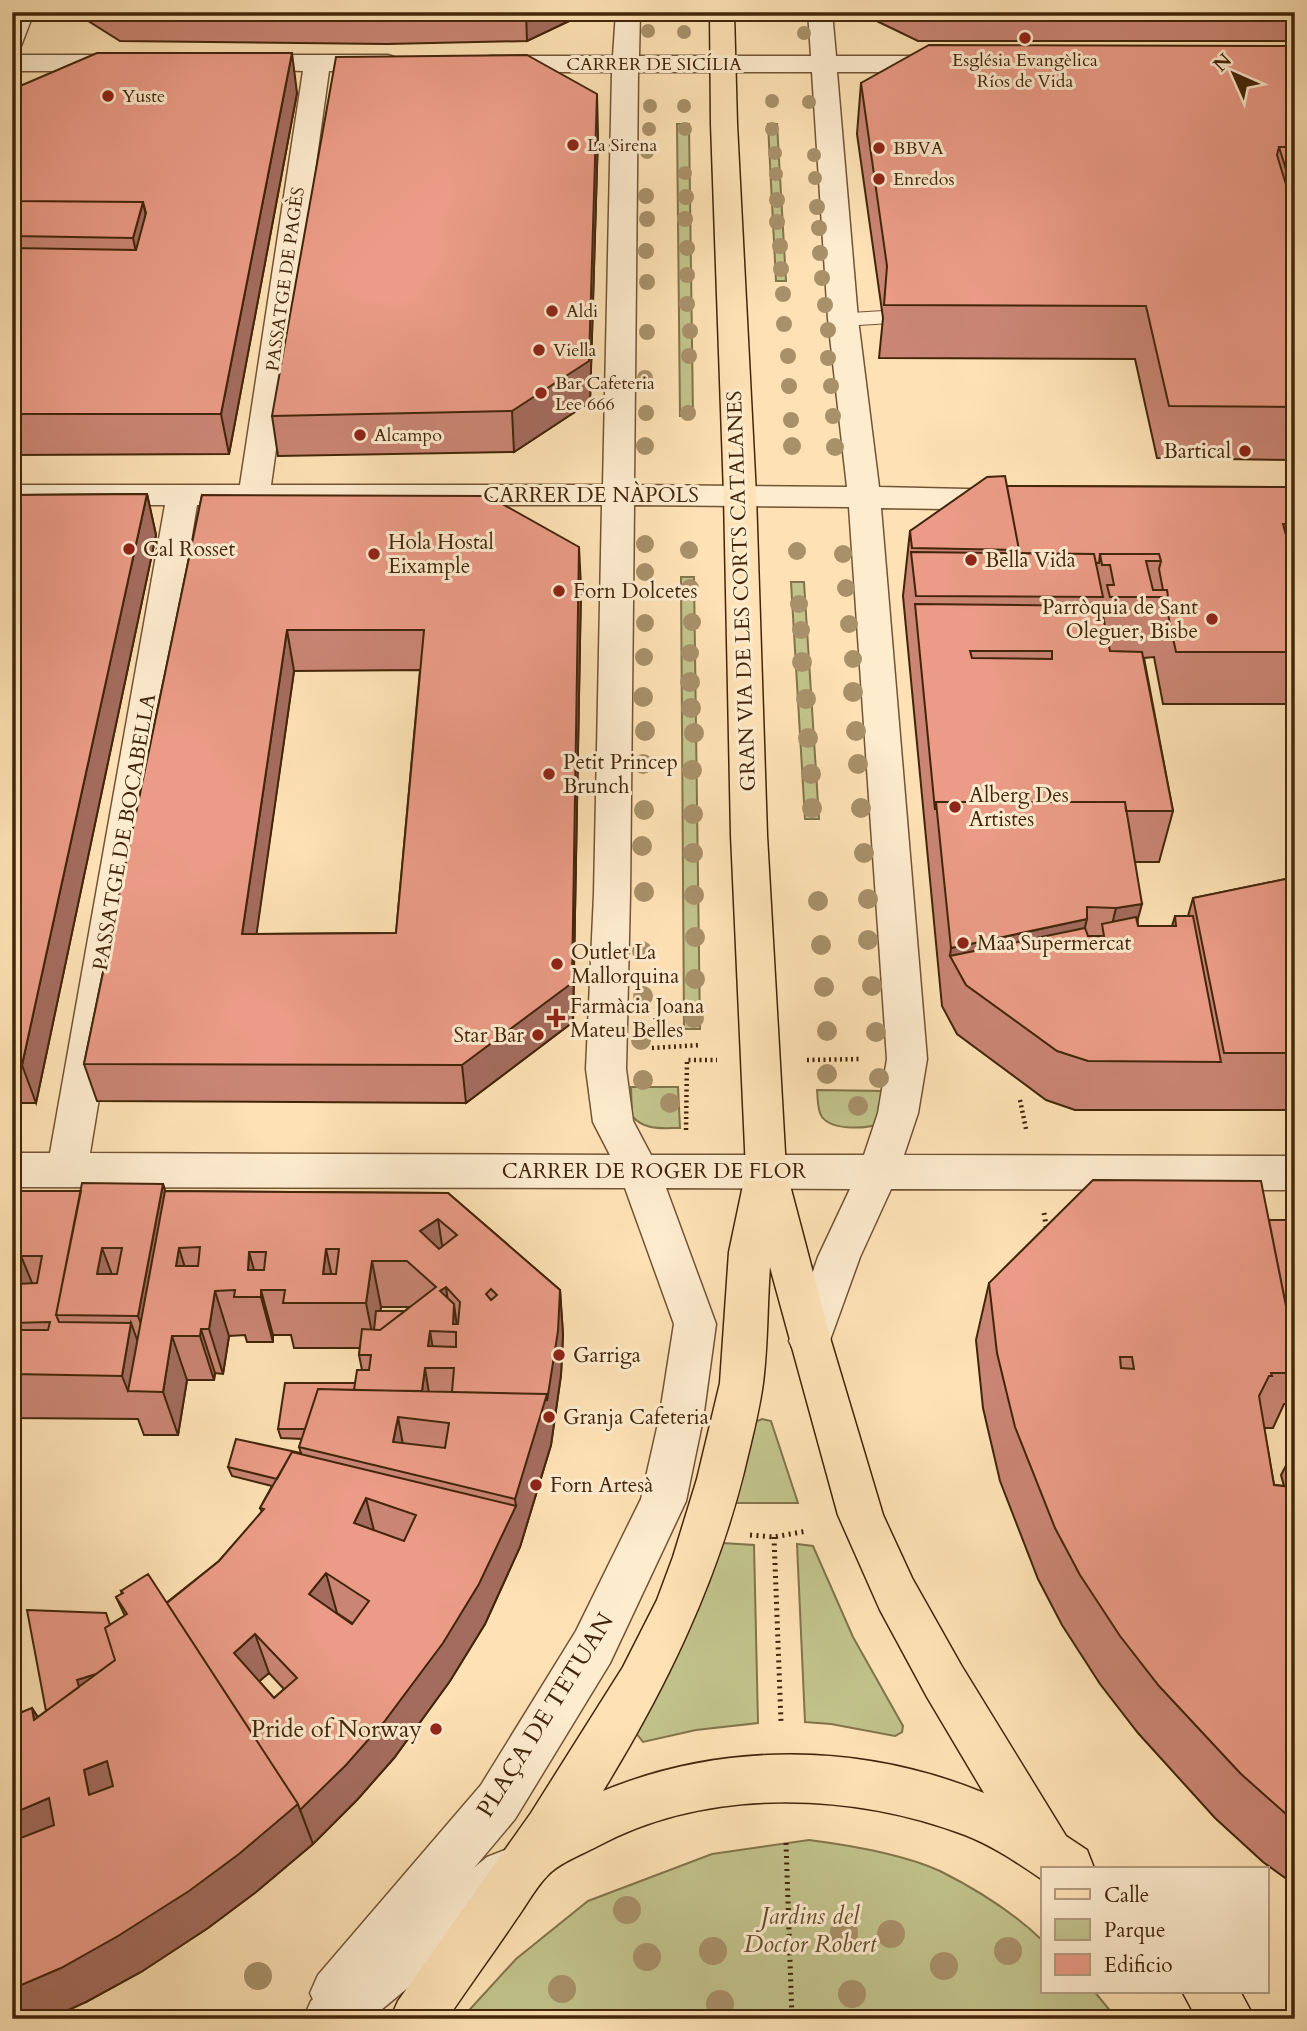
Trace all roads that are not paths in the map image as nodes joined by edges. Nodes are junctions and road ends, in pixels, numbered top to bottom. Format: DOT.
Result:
graph roads {
  1 [pos="22,12"];
  2 [pos="628,12"];
  3 [pos="722,12"];
  4 [pos="820,12"];
  5 [pos="12,41"];
  6 [pos="12,63"];
  7 [pos="154,63"];
  8 [pos="222,63"];
  9 [pos="317,63"];
  10 [pos="412,64"];
  11 [pos="467,64"];
  12 [pos="625,64"];
  13 [pos="723,64"];
  14 [pos="824,64"];
  15 [pos="974,64"];
  16 [pos="883,318"];
  17 [pos="843,319"];
  18 [pos="12,495"];
  19 [pos="183,495"];
  20 [pos="254,495"];
  21 [pos="740,495"];
  22 [pos="617,496"];
  23 [pos="864,497"];
  24 [pos="1044,500"];
  25 [pos="12,1170"];
  26 [pos="66,1170"];
  27 [pos="766,1170"];
  28 [pos="639,1171"];
  29 [pos="878,1172"];
  30 [pos="1295,1173"];
  31 [pos="810,1341"];
  32 [pos="532,1855"];
  33 [pos="1058,1860"];
  34 [pos="314,2019"];
  35 [pos="329,2019"];
  36 [pos="416,2019"];
  1 -- 5 [label="street"];
  2 -- 12 [label="street"];
  3 -- 13 [label="main road, GRAN VIA DE LES CORTS CATALANES"];
  4 -- 14 [label="street"];
  6 -- 7 [label="street"];
  8 -- 9 [label="street"];
  9 -- 10 [label="street"];
  9 -- 20 [label="street, PASSATGE DE PAGÈS"];
  11 -- 12 [label="street, CARRER DE SICÍLIA"];
  12 -- 13 [label="street, CARRER DE SICÍLIA"];
  12 -- 22 [label="street"];
  13 -- 14 [label="street, CARRER DE SICÍLIA"];
  13 -- 21 [label="main road, GRAN VIA DE LES CORTS CATALANES"];
  14 -- 15 [label="street, CARRER DE SICÍLIA"];
  14 -- 17 [label="street"];
  16 -- 17 [label="lane"];
  17 -- 23 [label="street"];
  18 -- 19 [label="street, CARRER DE NÀPOLS"];
  19 -- 20 [label="street, CARRER DE NÀPOLS"];
  19 -- 26 [label="street, PASSATGE DE BOCABELLA"];
  20 -- 22 [label="street, CARRER DE NÀPOLS"];
  21 -- 22 [label="street, CARRER DE NÀPOLS"];
  21 -- 23 [label="street, CARRER DE NÀPOLS"];
  21 -- 27 [label="main road, GRAN VIA DE LES CORTS CATALANES"];
  22 -- 28 [label="street"];
  23 -- 24 [label="street, CARRER DE NÀPOLS"];
  23 -- 29 [label="street"];
  25 -- 26 [label="street, CARRER DE ROGER DE FLOR"];
  26 -- 28 [label="street, CARRER DE ROGER DE FLOR"];
  27 -- 28 [label="street, CARRER DE ROGER DE FLOR"];
  27 -- 29 [label="street, CARRER DE ROGER DE FLOR"];
  27 -- 31 [label="main road, GRAN VIA DE LES CORTS CATALANES"];
  27 -- 32 [label="main road, GRAN VIA DE LES CORTS CATALANES"];
  28 -- 34 [label="street, PLAÇA DE TETUAN"];
  29 -- 30 [label="street, CARRER DE ROGER DE FLOR"];
  29 -- 31 [label="street"];
  31 -- 33 [label="main road, GRAN VIA DE LES CORTS CATALANES"];
  32 -- 33 [label="main road"];
  32 -- 35 [label="street"];
  32 -- 36 [label="main road"];
}
